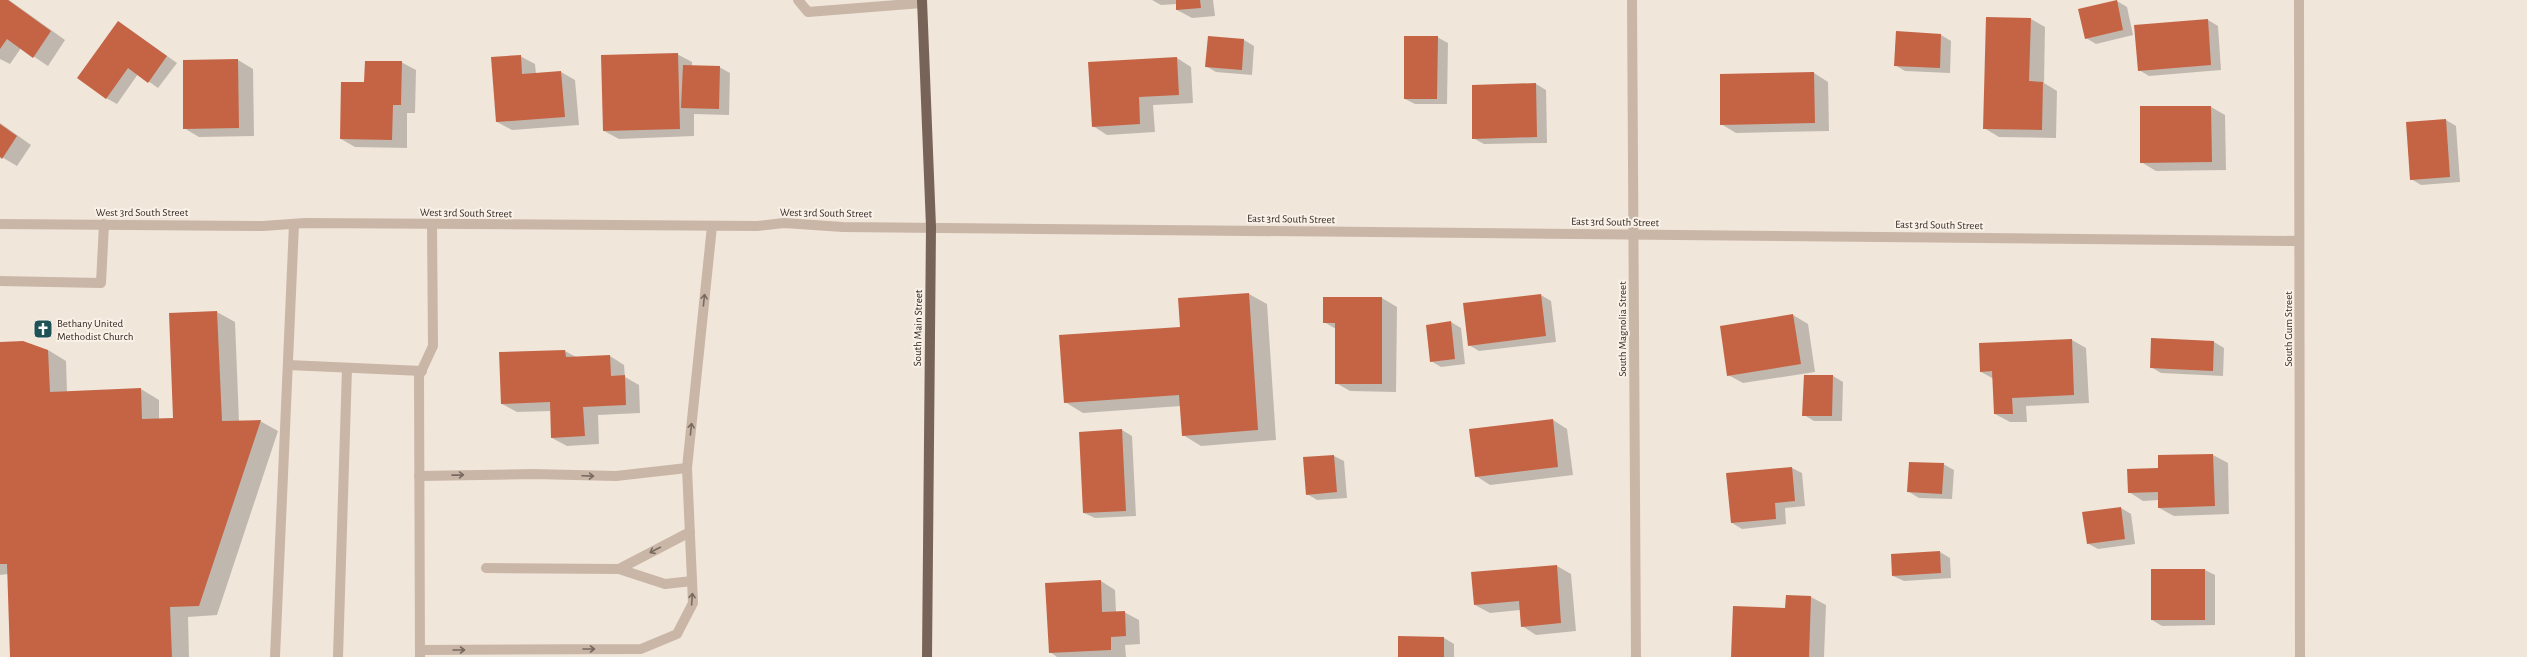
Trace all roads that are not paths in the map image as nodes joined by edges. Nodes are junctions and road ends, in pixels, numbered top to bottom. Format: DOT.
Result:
graph roads {
  1 [pos="798,0"];
  2 [pos="1632,0"];
  3 [pos="2299,0"];
  4 [pos="922,1"];
  5 [pos="0,224"];
  6 [pos="104,224"];
  7 [pos="294,224"];
  8 [pos="432,224"];
  9 [pos="712,226"];
  10 [pos="931,227"];
  11 [pos="1633,234"];
  12 [pos="2299,241"];
  13 [pos="0,281"];
  14 [pos="288,365"];
  15 [pos="347,368"];
  16 [pos="422,371"];
  17 [pos="687,468"];
  18 [pos="419,476"];
  19 [pos="690,532"];
  20 [pos="486,568"];
  21 [pos="619,569"];
  22 [pos="692,581"];
  23 [pos="420,654"];
  24 [pos="275,657"];
  25 [pos="338,657"];
  26 [pos="927,657"];
  27 [pos="1636,657"];
  28 [pos="2300,657"];
  1 -- 4 [label="street"];
  2 -- 11 [label="street, South Magnolia Street"];
  3 -- 12 [label="street, South Gum Street"];
  4 -- 10 [label="main road, South Main Street"];
  5 -- 6 [label="street, West 3rd South Street"];
  6 -- 7 [label="street, West 3rd South Street"];
  6 -- 13 [label="street"];
  7 -- 8 [label="street, West 3rd South Street"];
  7 -- 14 [label="street"];
  8 -- 9 [label="street, West 3rd South Street"];
  8 -- 16 [label="street"];
  9 -- 10 [label="street, West 3rd South Street"];
  17 -- 9 [label="street, one-way"];
  10 -- 11 [label="street, East 3rd South Street"];
  10 -- 26 [label="main road, South Main Street"];
  11 -- 12 [label="street, East 3rd South Street"];
  11 -- 27 [label="street, South Magnolia Street"];
  12 -- 28 [label="street, South Gum Street"];
  14 -- 15 [label="street"];
  14 -- 24 [label="street"];
  15 -- 16 [label="street"];
  15 -- 25 [label="street"];
  16 -- 18 [label="street"];
  18 -- 17 [label="street, one-way"];
  17 -- 19 [label="street"];
  18 -- 23 [label="street"];
  19 -- 21 [label="street, one-way"];
  19 -- 22 [label="street"];
  20 -- 21 [label="street"];
  21 -- 22 [label="street"];
  23 -- 22 [label="street, one-way"];
}
